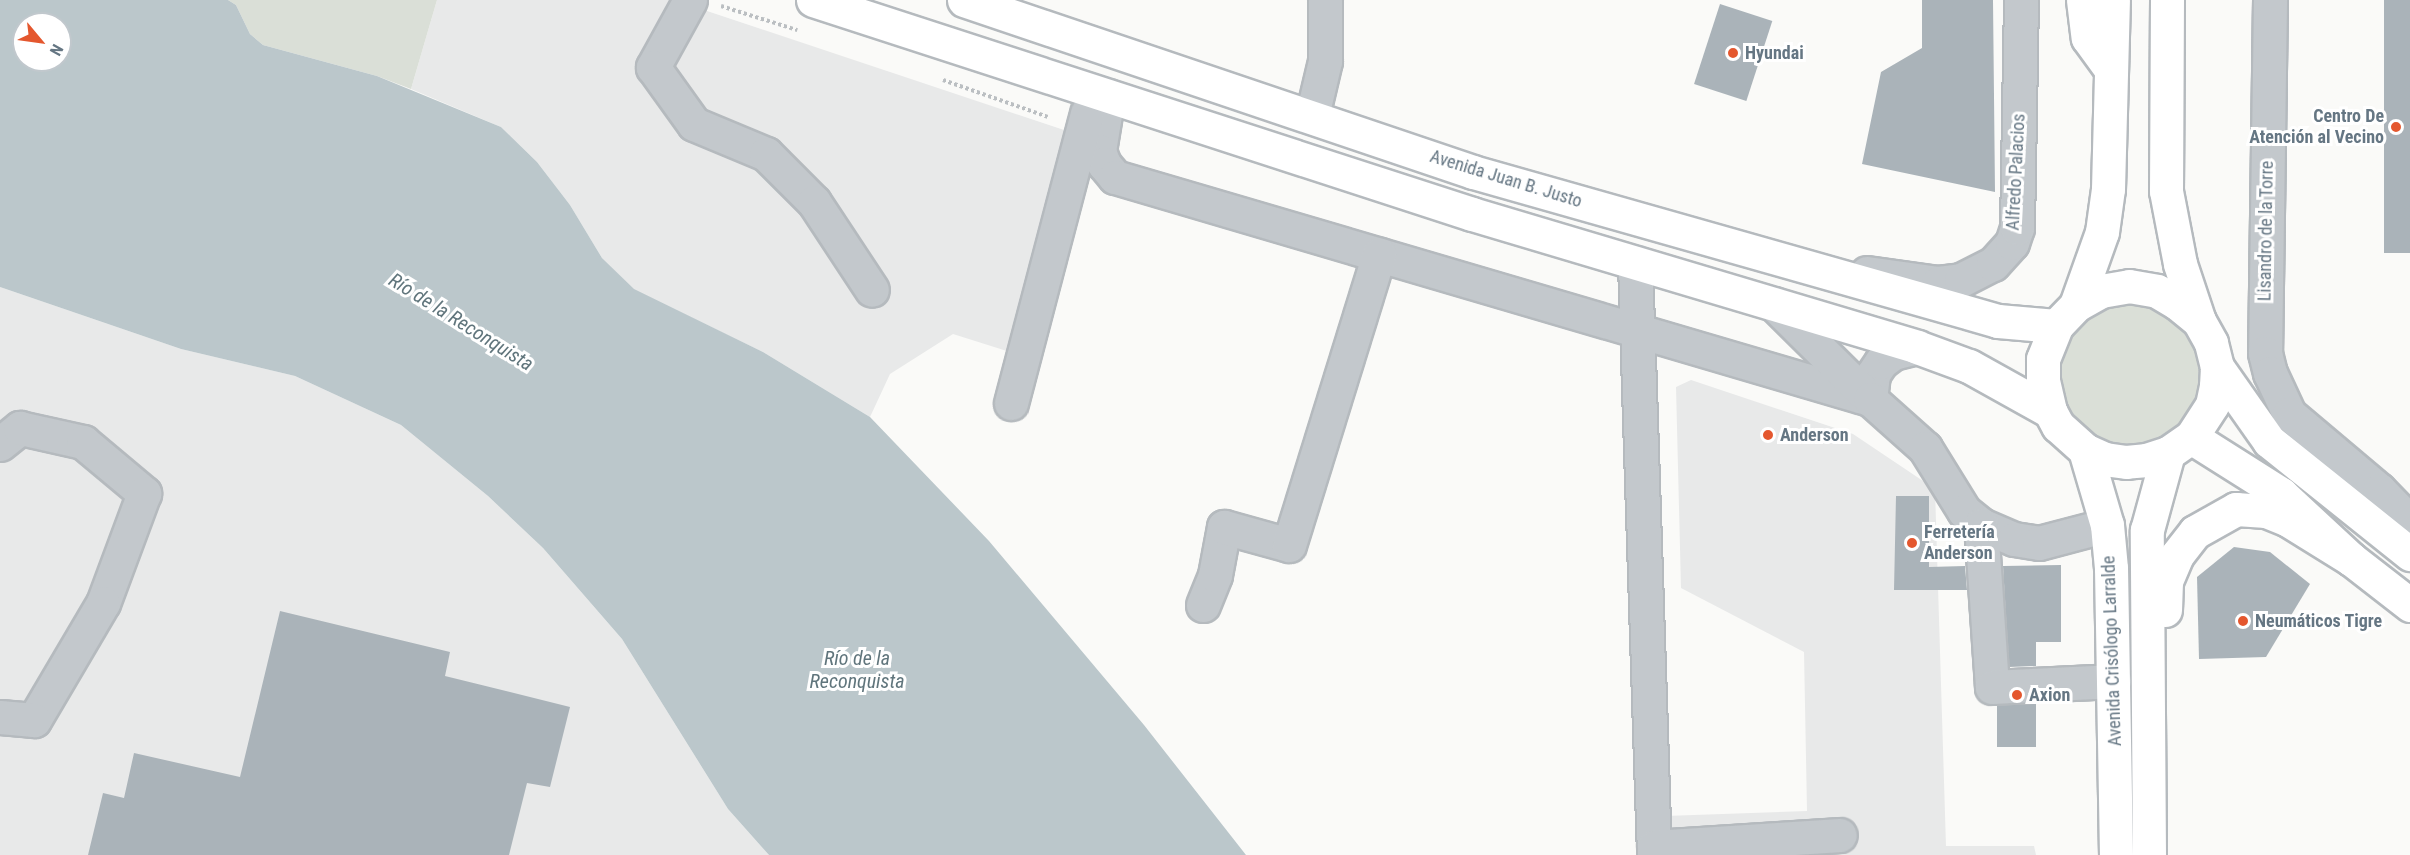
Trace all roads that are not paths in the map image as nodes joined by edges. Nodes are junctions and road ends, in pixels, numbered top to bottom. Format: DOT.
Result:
graph roads {
  1 [pos="690,0"];
  2 [pos="813,0"];
  3 [pos="964,0"];
  4 [pos="1325,0"];
  5 [pos="2021,0"];
  6 [pos="2083,0"];
  7 [pos="2113,0"];
  8 [pos="2167,0"];
  9 [pos="2270,0"];
  10 [pos="2111,70"];
  11 [pos="1100,93"];
  12 [pos="1312,116"];
  13 [pos="1379,255"];
  14 [pos="1782,261"];
  15 [pos="1635,263"];
  16 [pos="872,290"];
  17 [pos="1774,304"];
  18 [pos="2066,316"];
  19 [pos="2199,321"];
  20 [pos="1636,331"];
  21 [pos="1917,347"];
  22 [pos="2217,367"];
  23 [pos="1870,399"];
  24 [pos="1011,403"];
  25 [pos="2050,411"];
  26 [pos="0,444"];
  27 [pos="2179,445"];
  28 [pos="2085,450"];
  29 [pos="2410,522"];
  30 [pos="1981,525"];
  31 [pos="2107,525"];
  32 [pos="2410,554"];
  33 [pos="2351,559"];
  34 [pos="1203,605"];
  35 [pos="2410,605"];
  36 [pos="2149,673"];
  37 [pos="2114,681"];
  38 [pos="0,717"];
  39 [pos="1840,834"];
  40 [pos="1654,851"];
  41 [pos="2111,854"];
  42 [pos="2149,855"];
  1 -- 16 [label="street"];
  2 -- 11 [label="main road"];
  3 -- 12 [label="main road, Avenida Juan B. Justo"];
  4 -- 12 [label="street"];
  5 -- 14 [label="street, Alfredo Palacios"];
  6 -- 10 [label="main road"];
  7 -- 10 [label="main road"];
  8 -- 19 [label="main road"];
  9 -- 29 [label="street, Lisandro de la Torre"];
  10 -- 18 [label="main road"];
  11 -- 13 [label="street"];
  11 -- 15 [label="main road"];
  11 -- 24 [label="street"];
  12 -- 14 [label="main road, Avenida Juan B. Justo"];
  13 -- 20 [label="street"];
  13 -- 34 [label="street"];
  14 -- 18 [label="main road, Avenida Juan B. Justo"];
  15 -- 17 [label="main road"];
  15 -- 20 [label="street"];
  17 -- 21 [label="main road"];
  17 -- 23 [label="street"];
  18 -- 19 [label="main road"];
  18 -- 25 [label="main road"];
  19 -- 22 [label="main road"];
  20 -- 23 [label="street"];
  20 -- 40 [label="street"];
  21 -- 23 [label="street"];
  21 -- 25 [label="main road"];
  22 -- 27 [label="main road"];
  22 -- 32 [label="main road"];
  23 -- 30 [label="street"];
  25 -- 28 [label="main road"];
  26 -- 38 [label="street"];
  27 -- 28 [label="main road"];
  27 -- 33 [label="main road"];
  27 -- 36 [label="main road, Avenida Crisólogo Larralde"];
  28 -- 31 [label="main road, Avenida Crisólogo Larralde"];
  30 -- 31 [label="street"];
  30 -- 37 [label="street"];
  31 -- 37 [label="main road, Avenida Crisólogo Larralde"];
  33 -- 35 [label="main road"];
  33 -- 36 [label="main road"];
  36 -- 42 [label="main road, Avenida Crisólogo Larralde"];
  37 -- 41 [label="main road, Avenida Crisólogo Larralde"];
  39 -- 40 [label="street"];
}
